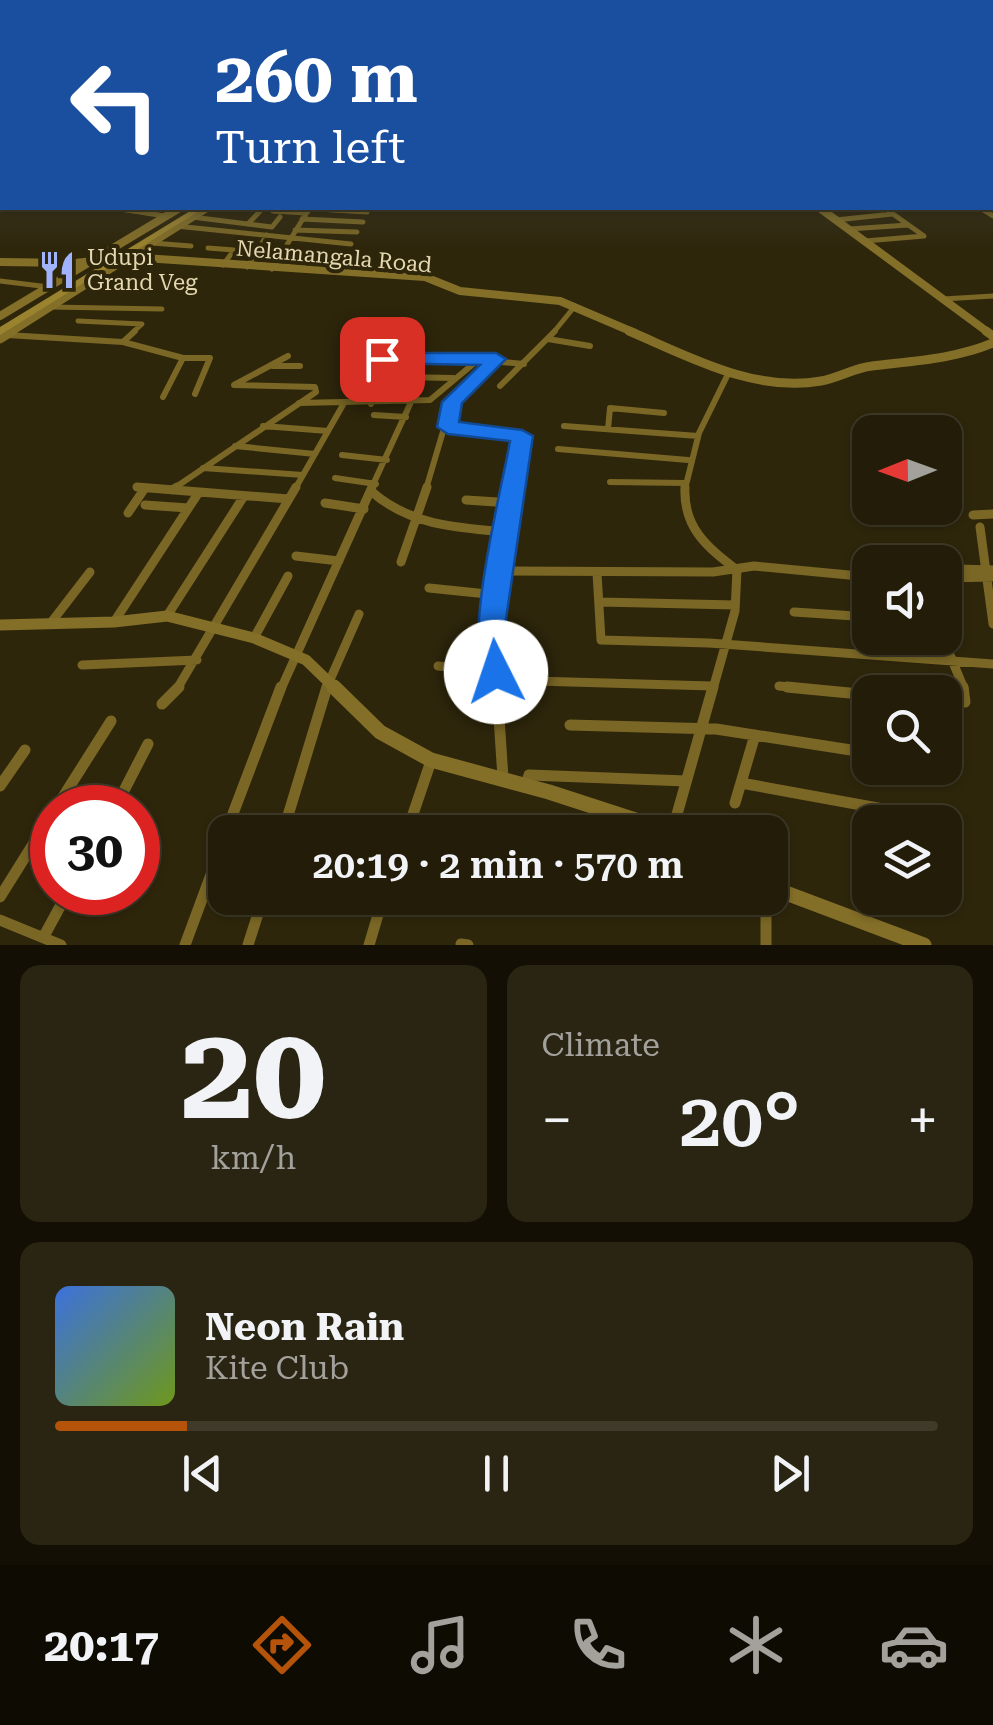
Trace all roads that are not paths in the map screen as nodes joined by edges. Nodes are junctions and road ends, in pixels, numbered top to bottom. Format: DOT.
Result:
graph roads {
  1 [pos="135,210"];
  2 [pos="176,210"];
  3 [pos="200,210"];
  4 [pos="261,210"];
  5 [pos="824,210"];
  6 [pos="887,210"];
  7 [pos="273,211"];
  8 [pos="190,212"];
  9 [pos="307,212"];
  10 [pos="368,212"];
  11 [pos="892,214"];
  12 [pos="165,216"];
  13 [pos="280,217"];
  14 [pos="836,220"];
  15 [pos="363,222"];
  16 [pos="248,224"];
  17 [pos="908,225"];
  18 [pos="176,226"];
  19 [pos="272,227"];
  20 [pos="296,230"];
  21 [pos="849,230"];
  22 [pos="357,232"];
  23 [pos="266,237"];
  24 [pos="291,240"];
  25 [pos="864,241"];
  26 [pos="152,242"];
  27 [pos="350,244"];
  28 [pos="191,246"];
  29 [pos="208,248"];
  30 [pos="130,250"];
  31 [pos="284,251"];
  32 [pos="344,253"];
  33 [pos="0,262"];
  34 [pos="223,265"];
  35 [pos="246,267"];
  36 [pos="92,268"];
  37 [pos="272,269"];
  38 [pos="0,281"];
  39 [pos="49,286"];
  40 [pos="993,296"];
  41 [pos="943,299"];
  42 [pos="575,306"];
  43 [pos="50,307"];
  44 [pos="89,307"];
  45 [pos="162,309"];
  46 [pos="0,316"];
  47 [pos="78,321"];
  48 [pos="2,332"];
  49 [pos="64,336"];
  50 [pos="548,339"];
  51 [pos="993,339"];
  52 [pos="122,342"];
  53 [pos="590,346"];
  54 [pos="288,356"];
  55 [pos="183,358"];
  56 [pos="382,359"];
  57 [pos="496,359"];
  58 [pos="478,360"];
  59 [pos="524,364"];
  60 [pos="268,366"];
  61 [pos="300,366"];
  62 [pos="729,372"];
  63 [pos="348,376"];
  64 [pos="376,377"];
  65 [pos="455,378"];
  66 [pos="500,386"];
  67 [pos="194,394"];
  68 [pos="164,397"];
  69 [pos="411,402"];
  70 [pos="344,403"];
  71 [pos="296,404"];
  72 [pos="371,404"];
  73 [pos="664,414"];
  74 [pos="374,415"];
  75 [pos="406,417"];
  76 [pos="261,426"];
  77 [pos="564,426"];
  78 [pos="448,427"];
  79 [pos="608,429"];
  80 [pos="328,431"];
  81 [pos="698,436"];
  82 [pos="234,446"];
  83 [pos="558,449"];
  84 [pos="315,454"];
  85 [pos="342,455"];
  86 [pos="386,460"];
  87 [pos="688,460"];
  88 [pos="203,468"];
  89 [pos="303,475"];
  90 [pos="335,478"];
  91 [pos="610,482"];
  92 [pos="686,483"];
  93 [pos="374,488"];
  94 [pos="172,490"];
  95 [pos="199,492"];
  96 [pos="244,496"];
  97 [pos="289,499"];
  98 [pos="466,500"];
  99 [pos="326,503"];
  100 [pos="512,503"];
  101 [pos="146,504"];
  102 [pos="188,508"];
  103 [pos="364,509"];
  104 [pos="128,514"];
  105 [pos="993,514"];
  106 [pos="973,515"];
  107 [pos="416,519"];
  108 [pos="980,527"];
  109 [pos="508,532"];
  110 [pos="296,556"];
  111 [pos="339,560"];
  112 [pos="401,562"];
  113 [pos="737,570"];
  114 [pos="503,571"];
  115 [pos="90,572"];
  116 [pos="597,574"];
  117 [pos="990,574"];
  118 [pos="852,575"];
  119 [pos="962,575"];
  120 [pos="288,576"];
  121 [pos="429,588"];
  122 [pos="497,596"];
  123 [pos="600,602"];
  124 [pos="736,605"];
  125 [pos="794,612"];
  126 [pos="358,614"];
  127 [pos="852,615"];
  128 [pos="167,616"];
  129 [pos="992,620"];
  130 [pos="114,622"];
  131 [pos="0,624"];
  132 [pos="50,624"];
  133 [pos="214,627"];
  134 [pos="254,638"];
  135 [pos="726,644"];
  136 [pos="294,654"];
  137 [pos="948,655"];
  138 [pos="197,660"];
  139 [pos="950,662"];
  140 [pos="82,664"];
  141 [pos="993,664"];
  142 [pos="438,666"];
  143 [pos="956,675"];
  144 [pos="496,676"];
  145 [pos="328,684"];
  146 [pos="712,686"];
  147 [pos="779,686"];
  148 [pos="852,692"];
  149 [pos="162,704"];
  150 [pos="111,721"];
  151 [pos="570,726"];
  152 [pos="701,729"];
  153 [pos="755,735"];
  154 [pos="148,744"];
  155 [pos="25,750"];
  156 [pos="852,750"];
  157 [pos="431,760"];
  158 [pos="503,778"];
  159 [pos="686,781"];
  160 [pos="741,784"];
  161 [pos="70,785"];
  162 [pos="128,785"];
  163 [pos="526,785"];
  164 [pos="0,786"];
  165 [pos="735,803"];
  166 [pos="860,805"];
  167 [pos="233,815"];
  168 [pos="287,815"];
  169 [pos="413,815"];
  170 [pos="619,815"];
  171 [pos="677,815"];
  172 [pos="30,849"];
  173 [pos="208,883"];
  174 [pos="788,894"];
  175 [pos="0,897"];
  176 [pos="55,915"];
  177 [pos="258,915"];
  178 [pos="378,915"];
  179 [pos="766,915"];
  180 [pos="0,920"];
  181 [pos="44,936"];
  182 [pos="917,944"];
  183 [pos="61,945"];
  184 [pos="185,945"];
  185 [pos="248,945"];
  186 [pos="369,945"];
  187 [pos="766,945"];
  1 -- 12 [label="street"];
  2 -- 12 [label="street"];
  3 -- 30 [label="highway"];
  4 -- 16 [label="street"];
  5 -- 14 [label="street"];
  6 -- 11 [label="street"];
  7 -- 9 [label="street"];
  8 -- 16 [label="street"];
  8 -- 18 [label="street"];
  8 -- 30 [label="highway"];
  9 -- 10 [label="street"];
  9 -- 15 [label="street"];
  9 -- 20 [label="street"];
  11 -- 14 [label="street"];
  11 -- 17 [label="street"];
  12 -- 36 [label="street"];
  13 -- 19 [label="street"];
  14 -- 21 [label="street"];
  16 -- 19 [label="street"];
  17 -- 21 [label="street"];
  17 -- 25 [label="street"];
  18 -- 23 [label="street"];
  18 -- 26 [label="street"];
  19 -- 23 [label="street"];
  20 -- 22 [label="street"];
  20 -- 24 [label="street"];
  21 -- 25 [label="street"];
  23 -- 24 [label="street"];
  23 -- 35 [label="street"];
  24 -- 27 [label="street"];
  24 -- 31 [label="street"];
  25 -- 41 [label="street"];
  26 -- 28 [label="street"];
  26 -- 30 [label="street"];
  29 -- 34 [label="street"];
  30 -- 34 [label="street, Nelamangala Road"];
  30 -- 36 [label="highway"];
  30 -- 43 [label="street"];
  31 -- 32 [label="street"];
  31 -- 37 [label="street"];
  33 -- 36 [label="street"];
  34 -- 35 [label="street, Nelamangala Road"];
  35 -- 37 [label="street, Nelamangala Road"];
  36 -- 39 [label="street"];
  36 -- 48 [label="highway"];
  37 -- 42 [label="street, Nelamangala Road"];
  38 -- 39 [label="street"];
  39 -- 46 [label="street"];
  40 -- 41 [label="street"];
  41 -- 51 [label="street"];
  42 -- 50 [label="street"];
  42 -- 62 [label="street, Nelamangala Road"];
  43 -- 44 [label="street"];
  43 -- 48 [label="street"];
  44 -- 45 [label="street"];
  44 -- 47 [label="street"];
  47 -- 49 [label="street"];
  47 -- 52 [label="street"];
  48 -- 49 [label="street"];
  49 -- 52 [label="street"];
  50 -- 53 [label="street"];
  50 -- 59 [label="street"];
  51 -- 62 [label="street, Nelamangala Road"];
  52 -- 55 [label="street"];
  54 -- 60 [label="street"];
  55 -- 67 [label="street"];
  55 -- 68 [label="street"];
  56 -- 58 [label="street"];
  57 -- 58 [label="street"];
  57 -- 59 [label="street"];
  57 -- 78 [label="street"];
  58 -- 65 [label="street"];
  59 -- 66 [label="street"];
  60 -- 61 [label="street"];
  60 -- 71 [label="street"];
  62 -- 81 [label="street"];
  63 -- 64 [label="street"];
  64 -- 65 [label="street"];
  64 -- 72 [label="street"];
  65 -- 69 [label="street"];
  69 -- 72 [label="street"];
  69 -- 75 [label="street"];
  70 -- 71 [label="street"];
  70 -- 72 [label="street"];
  70 -- 80 [label="street"];
  71 -- 76 [label="street"];
  73 -- 79 [label="street"];
  74 -- 75 [label="street"];
  75 -- 86 [label="street"];
  76 -- 80 [label="street"];
  76 -- 82 [label="street"];
  77 -- 79 [label="street"];
  78 -- 100 [label="street"];
  78 -- 107 [label="street"];
  79 -- 81 [label="street"];
  80 -- 84 [label="street"];
  81 -- 87 [label="street"];
  82 -- 84 [label="street"];
  82 -- 88 [label="street"];
  83 -- 87 [label="street"];
  84 -- 89 [label="street"];
  85 -- 86 [label="street"];
  86 -- 93 [label="street"];
  87 -- 92 [label="street"];
  88 -- 89 [label="street"];
  88 -- 94 [label="street"];
  89 -- 97 [label="street"];
  90 -- 93 [label="street"];
  91 -- 92 [label="street"];
  92 -- 113 [label="street"];
  93 -- 103 [label="street"];
  93 -- 107 [label="street"];
  94 -- 95 [label="street"];
  94 -- 104 [label="street"];
  95 -- 96 [label="street"];
  95 -- 102 [label="street"];
  96 -- 97 [label="street"];
  96 -- 128 [label="street"];
  97 -- 133 [label="street"];
  98 -- 100 [label="street"];
  99 -- 103 [label="street"];
  100 -- 109 [label="street"];
  101 -- 102 [label="street"];
  102 -- 130 [label="street"];
  103 -- 111 [label="street"];
  105 -- 106 [label="street"];
  107 -- 109 [label="street"];
  107 -- 112 [label="street"];
  108 -- 117 [label="street"];
  109 -- 114 [label="street"];
  110 -- 111 [label="street"];
  111 -- 136 [label="street"];
  113 -- 116 [label="street"];
  113 -- 118 [label="street"];
  113 -- 124 [label="street"];
  114 -- 116 [label="street"];
  114 -- 122 [label="street"];
  115 -- 132 [label="street"];
  116 -- 123 [label="street"];
  117 -- 119 [label="street"];
  117 -- 129 [label="street"];
  120 -- 134 [label="street"];
  121 -- 122 [label="street"];
  122 -- 144 [label="street"];
  123 -- 124 [label="street"];
  123 -- 135 [label="street"];
  124 -- 135 [label="street"];
  125 -- 127 [label="street"];
  126 -- 145 [label="street"];
  128 -- 130 [label="street"];
  128 -- 133 [label="street"];
  130 -- 132 [label="street"];
  131 -- 132 [label="street"];
  133 -- 134 [label="street"];
  133 -- 138 [label="street"];
  134 -- 136 [label="street"];
  135 -- 139 [label="street"];
  135 -- 146 [label="street"];
  136 -- 145 [label="street"];
  136 -- 167 [label="street"];
  137 -- 139 [label="street"];
  138 -- 140 [label="street"];
  138 -- 149 [label="street"];
  139 -- 141 [label="street"];
  139 -- 143 [label="street"];
  142 -- 144 [label="street"];
  144 -- 146 [label="street"];
  144 -- 158 [label="street"];
  145 -- 157 [label="street"];
  145 -- 168 [label="street"];
  146 -- 152 [label="street"];
  147 -- 148 [label="street"];
  150 -- 161 [label="street"];
  151 -- 152 [label="street"];
  152 -- 153 [label="street"];
  152 -- 159 [label="street"];
  153 -- 156 [label="street"];
  153 -- 160 [label="street"];
  154 -- 162 [label="street"];
  155 -- 164 [label="street"];
  157 -- 158 [label="street"];
  157 -- 169 [label="street"];
  158 -- 163 [label="street"];
  159 -- 163 [label="street"];
  159 -- 171 [label="street"];
  160 -- 165 [label="street"];
  160 -- 166 [label="street"];
  163 -- 170 [label="street"];
  172 -- 175 [label="street"];
  173 -- 184 [label="street"];
  174 -- 182 [label="street"];
  176 -- 181 [label="street"];
  177 -- 185 [label="street"];
  178 -- 186 [label="street"];
  179 -- 187 [label="street"];
  180 -- 181 [label="street"];
  181 -- 183 [label="street"];
}
